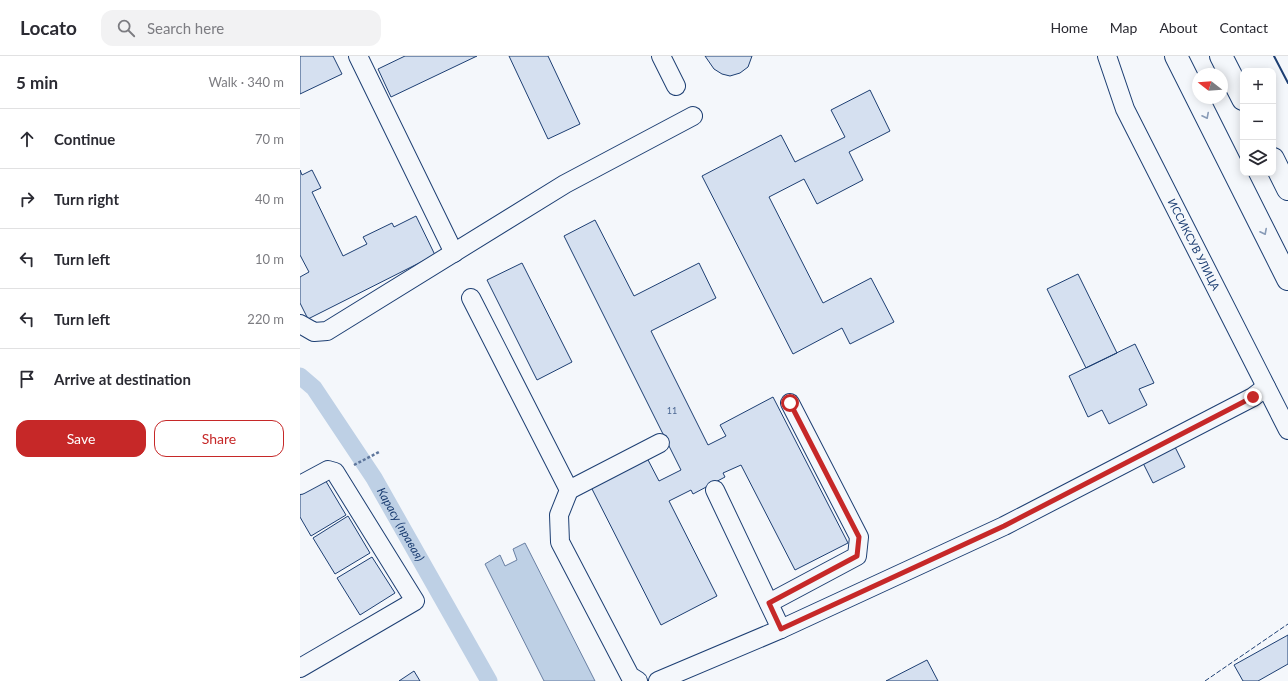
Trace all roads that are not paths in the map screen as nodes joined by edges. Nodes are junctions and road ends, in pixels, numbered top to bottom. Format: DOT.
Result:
graph roads {
  1 [pos="358,56"];
  2 [pos="661,56"];
  3 [pos="1107,56"];
  4 [pos="1176,56"];
  5 [pos="1221,56"];
  6 [pos="676,86"];
  7 [pos="1240,93"];
  8 [pos="693,116"];
  9 [pos="1276,165"];
  10 [pos="1288,189"];
  11 [pos="454,253"];
  12 [pos="1288,279"];
  13 [pos="470,298"];
  14 [pos="300,324"];
  15 [pos="1266,388"];
  16 [pos="790,403"];
  17 [pos="1288,430"];
  18 [pos="660,443"];
  19 [pos="300,485"];
  20 [pos="569,490"];
  21 [pos="715,490"];
  22 [pos="769,603"];
  23 [pos="781,629"];
  24 [pos="300,668"];
  25 [pos="638,681"];
  26 [pos="658,681"];
  1 -- 11 [label="street"];
  2 -- 6 [label="street"];
  3 -- 15 [label="street, ИССИКСУВ УЛИЦА"];
  4 -- 12 [label="highway, one-way"];
  5 -- 7 [label="highway"];
  8 -- 11 [label="street"];
  9 -- 10 [label="highway"];
  11 -- 14 [label="street"];
  13 -- 20 [label="street"];
  15 -- 17 [label="street, ИССИКСУВ УЛИЦА"];
  15 -- 23 [label="street"];
  16 -- 22 [label="street"];
  18 -- 20 [label="street"];
  19 -- 24 [label="street"];
  20 -- 25 [label="street"];
  21 -- 22 [label="street"];
  22 -- 23 [label="street"];
  23 -- 26 [label="street"];
}
